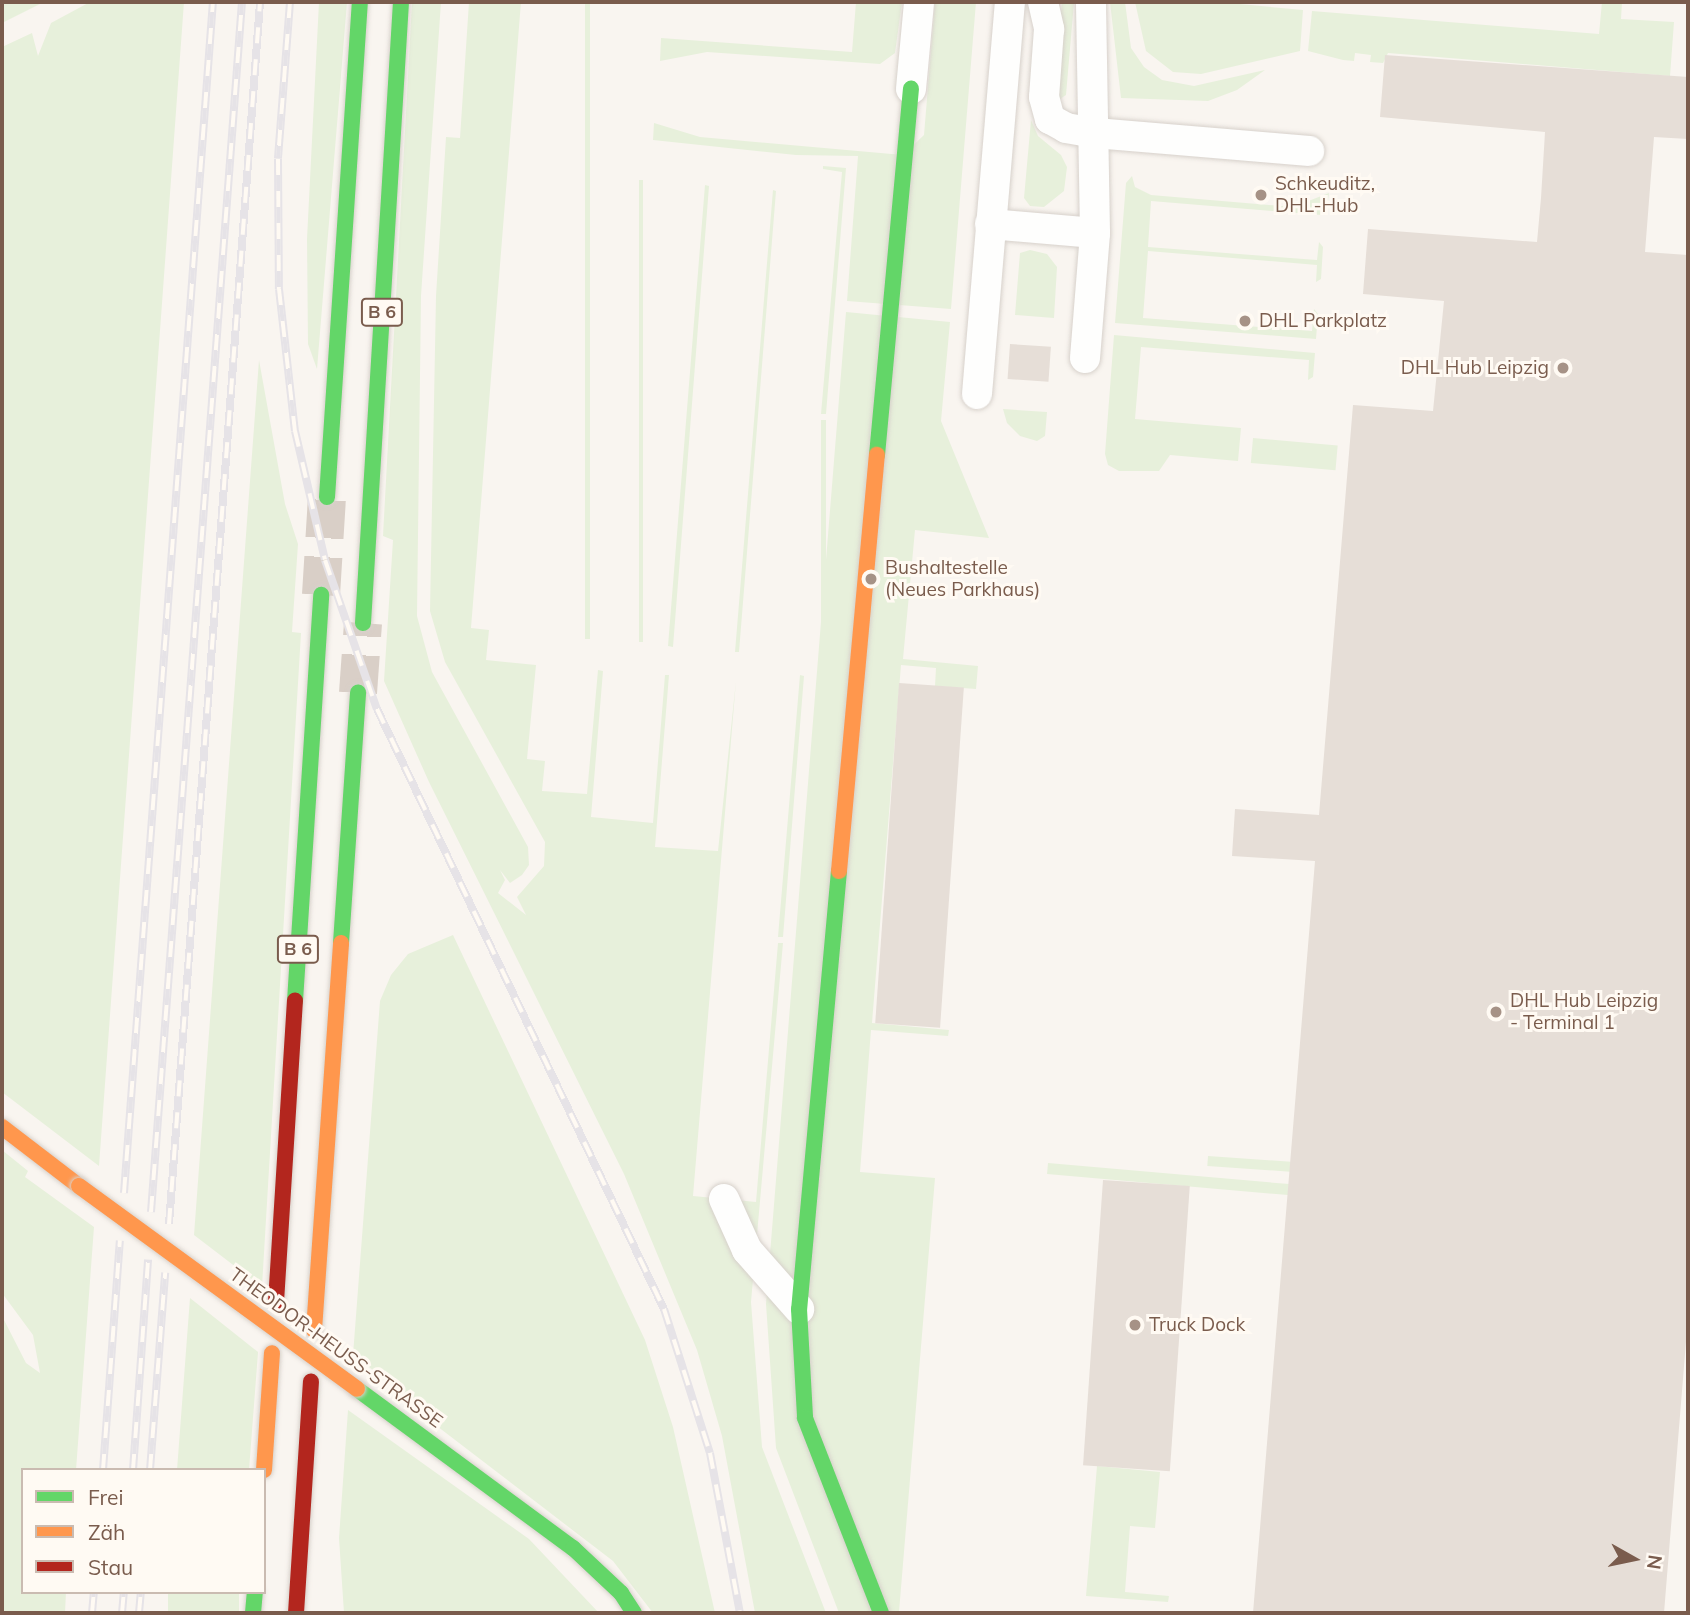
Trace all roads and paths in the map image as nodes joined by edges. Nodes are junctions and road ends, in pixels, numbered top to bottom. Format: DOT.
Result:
graph roads {
  1 [pos="360,2"];
  2 [pos="401,2"];
  3 [pos="919,2"];
  4 [pos="1010,2"];
  5 [pos="1043,2"];
  6 [pos="1091,2"];
  7 [pos="911,89"];
  8 [pos="1095,133"];
  9 [pos="1309,151"];
  10 [pos="990,224"];
  11 [pos="1095,233"];
  12 [pos="1085,358"];
  13 [pos="977,394"];
  14 [pos="327,497"];
  15 [pos="321,595"];
  16 [pos="363,623"];
  17 [pos="358,694"];
  18 [pos="2,1127"];
  19 [pos="724,1199"];
  20 [pos="276,1303"];
  21 [pos="799,1309"];
  22 [pos="314,1330"];
  23 [pos="272,1353"];
  24 [pos="311,1381"];
  25 [pos="264,1468"];
  26 [pos="255,1594"];
  27 [pos="253,1613"];
  28 [pos="296,1613"];
  29 [pos="634,1613"];
  30 [pos="881,1613"];
  1 -- 14 [label="main road, B 6"];
  2 -- 16 [label="main road, B 6"];
  3 -- 7 [label="street"];
  4 -- 10 [label="street"];
  5 -- 8 [label="street"];
  6 -- 8 [label="street"];
  7 -- 21 [label="main road"];
  8 -- 9 [label="street"];
  8 -- 11 [label="street"];
  10 -- 11 [label="street"];
  10 -- 13 [label="street"];
  11 -- 12 [label="street"];
  15 -- 20 [label="main road, B 6"];
  17 -- 22 [label="main road, B 6"];
  18 -- 29 [label="main road, THEODOR-HEUSS-STRASSE, bridge"];
  19 -- 21 [label="street"];
  21 -- 30 [label="main road"];
  23 -- 25 [label="main road"];
  24 -- 28 [label="main road"];
  26 -- 27 [label="main road"];
}
